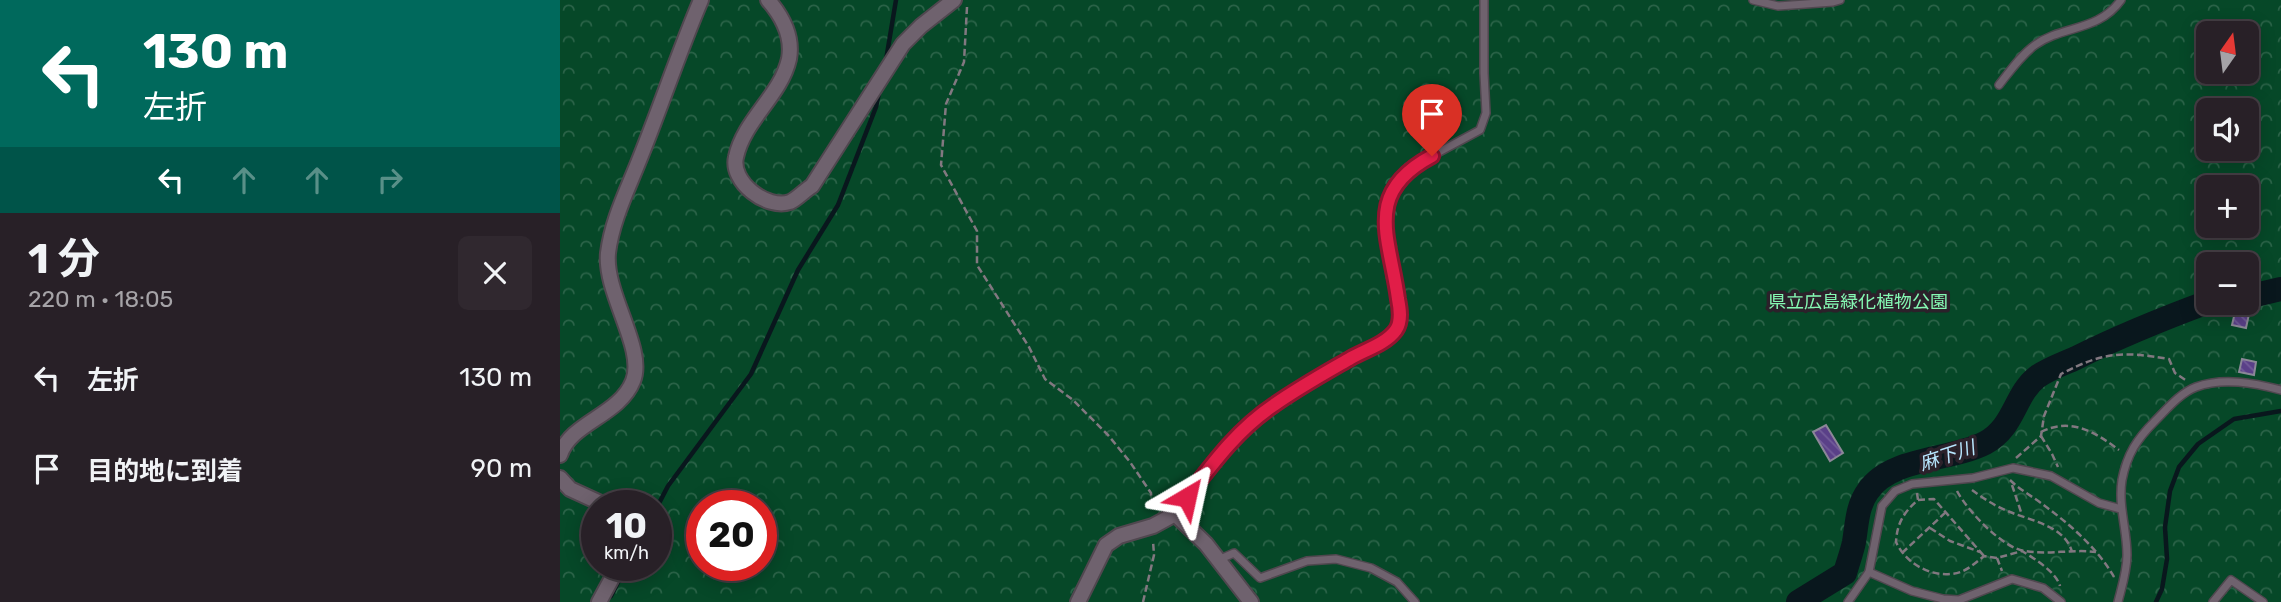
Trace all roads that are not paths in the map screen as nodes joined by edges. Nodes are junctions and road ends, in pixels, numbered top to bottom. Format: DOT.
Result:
graph roads {
  1 [pos="701,0"];
  2 [pos="768,0"];
  3 [pos="954,0"];
  4 [pos="1485,0"];
  5 [pos="1753,0"];
  6 [pos="1840,0"];
  7 [pos="2121,0"];
  8 [pos="1999,85"];
  9 [pos="2281,390"];
  10 [pos="560,456"];
  11 [pos="560,478"];
  12 [pos="581,494"];
  13 [pos="2120,509"];
  14 [pos="1175,514"];
  15 [pos="1218,560"];
  16 [pos="1869,572"];
  17 [pos="610,581"];
  18 [pos="599,602"];
  19 [pos="1078,602"];
  20 [pos="1251,602"];
  21 [pos="1415,602"];
  22 [pos="1848,602"];
  23 [pos="2061,602"];
  24 [pos="2118,602"];
  25 [pos="2213,602"];
  26 [pos="2263,602"];
  1 -- 10 [label="street"];
  2 -- 3 [label="street"];
  4 -- 14 [label="lane"];
  5 -- 6 [label="lane"];
  7 -- 8 [label="lane"];
  9 -- 13 [label="lane"];
  11 -- 12 [label="street"];
  13 -- 16 [label="lane"];
  13 -- 24 [label="lane"];
  14 -- 15 [label="street"];
  14 -- 19 [label="street"];
  15 -- 20 [label="street"];
  15 -- 21 [label="lane"];
  16 -- 22 [label="lane"];
  16 -- 23 [label="lane"];
  17 -- 18 [label="street"];
  25 -- 26 [label="lane"];
}
